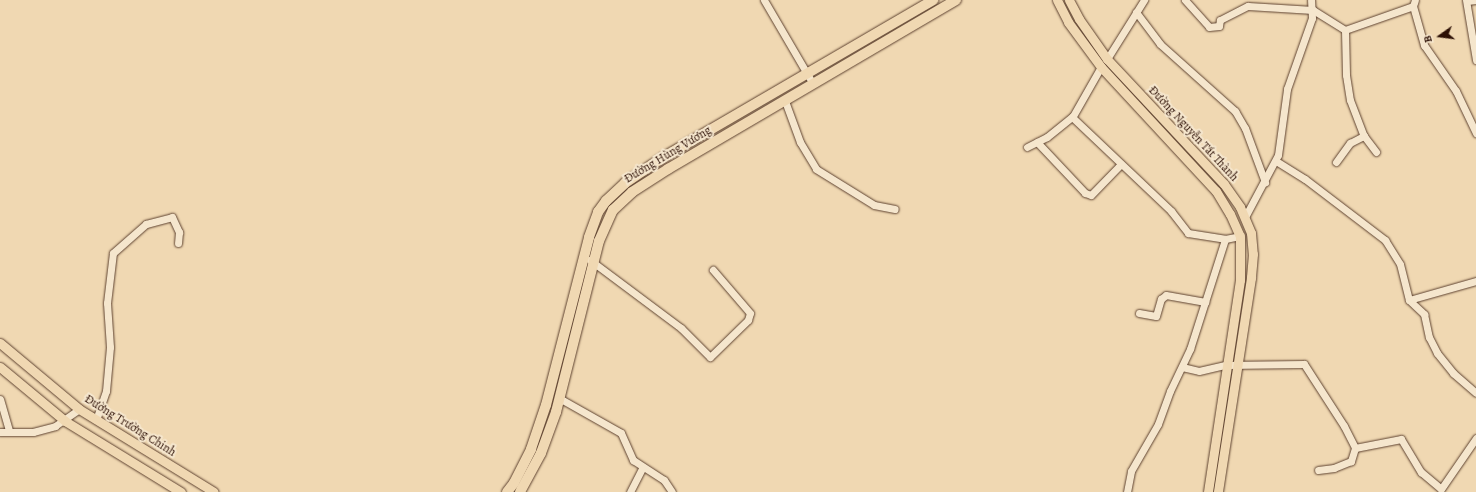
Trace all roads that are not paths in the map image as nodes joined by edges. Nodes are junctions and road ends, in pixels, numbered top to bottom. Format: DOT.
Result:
graph roads {
  1 [pos="764,0"];
  2 [pos="933,0"];
  3 [pos="956,0"];
  4 [pos="1057,0"];
  5 [pos="1069,0"];
  6 [pos="1144,0"];
  7 [pos="1185,0"];
  8 [pos="1311,0"];
  9 [pos="1476,0"];
  10 [pos="1467,1"];
  11 [pos="1414,3"];
  12 [pos="1313,10"];
  13 [pos="1136,12"];
  14 [pos="1345,30"];
  15 [pos="1105,56"];
  16 [pos="1476,60"];
  17 [pos="1098,63"];
  18 [pos="807,74"];
  19 [pos="814,84"];
  20 [pos="785,101"];
  21 [pos="1154,108"];
  22 [pos="1146,116"];
  23 [pos="1072,117"];
  24 [pos="1476,133"];
  25 [pos="1364,136"];
  26 [pos="1037,142"];
  27 [pos="1027,147"];
  28 [pos="1376,152"];
  29 [pos="1276,162"];
  30 [pos="1336,162"];
  31 [pos="1121,164"];
  32 [pos="1265,182"];
  33 [pos="895,209"];
  34 [pos="1245,217"];
  35 [pos="1240,236"];
  36 [pos="1225,239"];
  37 [pos="178,243"];
  38 [pos="584,255"];
  39 [pos="593,262"];
  40 [pos="713,270"];
  41 [pos="1476,281"];
  42 [pos="1409,300"];
  43 [pos="1205,302"];
  44 [pos="1139,313"];
  45 [pos="0,343"];
  46 [pos="1226,365"];
  47 [pos="1236,365"];
  48 [pos="0,367"];
  49 [pos="1182,367"];
  50 [pos="1476,393"];
  51 [pos="559,398"];
  52 [pos="0,399"];
  53 [pos="79,409"];
  54 [pos="96,420"];
  55 [pos="65,421"];
  56 [pos="9,431"];
  57 [pos="0,432"];
  58 [pos="1476,438"];
  59 [pos="1355,448"];
  60 [pos="643,467"];
  61 [pos="1318,470"];
  62 [pos="181,492"];
  63 [pos="214,492"];
  64 [pos="507,492"];
  65 [pos="520,492"];
  66 [pos="630,492"];
  67 [pos="672,492"];
  68 [pos="1127,492"];
  69 [pos="1208,492"];
  70 [pos="1218,492"];
  1 -- 18 [label="street"];
  2 -- 18 [label="highway, Đường Hùng Vương"];
  3 -- 19 [label="highway, Đường Hùng Vương"];
  4 -- 17 [label="main road, Đường Nguyễn Tất Thành"];
  5 -- 15 [label="main road, Đường Nguyễn Tất Thành"];
  6 -- 13 [label="street"];
  7 -- 12 [label="street"];
  8 -- 12 [label="street"];
  9 -- 10 [label="street"];
  10 -- 16 [label="street"];
  11 -- 14 [label="street"];
  11 -- 24 [label="street"];
  12 -- 14 [label="street"];
  12 -- 29 [label="street"];
  13 -- 15 [label="street"];
  13 -- 32 [label="street"];
  14 -- 25 [label="street"];
  15 -- 21 [label="main road, Đường Nguyễn Tất Thành"];
  17 -- 22 [label="main road, Đường Nguyễn Tất Thành"];
  17 -- 23 [label="street"];
  18 -- 19 [label="street"];
  18 -- 38 [label="highway, Đường Hùng Vương"];
  19 -- 20 [label="highway, Đường Hùng Vương"];
  20 -- 33 [label="street"];
  20 -- 39 [label="highway, Đường Hùng Vương"];
  21 -- 22 [label="main road"];
  21 -- 34 [label="main road, Đường Nguyễn Tất Thành"];
  22 -- 35 [label="main road, Đường Nguyễn Tất Thành"];
  23 -- 26 [label="street"];
  23 -- 31 [label="street"];
  25 -- 28 [label="street"];
  25 -- 30 [label="street"];
  26 -- 27 [label="street"];
  26 -- 31 [label="street"];
  29 -- 32 [label="street"];
  29 -- 42 [label="street"];
  31 -- 36 [label="street"];
  32 -- 34 [label="street"];
  34 -- 47 [label="main road, Đường Nguyễn Tất Thành"];
  35 -- 36 [label="street"];
  35 -- 46 [label="main road, Đường Nguyễn Tất Thành"];
  36 -- 43 [label="street"];
  37 -- 54 [label="street"];
  38 -- 39 [label="street"];
  38 -- 64 [label="highway, Đường Hùng Vương"];
  39 -- 40 [label="street"];
  39 -- 51 [label="highway, Đường Hùng Vương"];
  41 -- 42 [label="street"];
  42 -- 50 [label="street"];
  43 -- 44 [label="street"];
  43 -- 49 [label="street"];
  45 -- 53 [label="main road, Đường Trường Chinh"];
  46 -- 47 [label="street"];
  46 -- 49 [label="street"];
  46 -- 69 [label="main road, Đường Nguyễn Tất Thành"];
  47 -- 59 [label="street"];
  47 -- 70 [label="main road, Đường Nguyễn Tất Thành"];
  48 -- 55 [label="main road"];
  49 -- 68 [label="street"];
  51 -- 60 [label="street"];
  51 -- 65 [label="highway, Đường Hùng Vương"];
  52 -- 56 [label="street"];
  53 -- 54 [label="main road, Đường Trường Chinh"];
  53 -- 55 [label="street"];
  54 -- 63 [label="main road, Đường Trường Chinh"];
  55 -- 56 [label="street"];
  55 -- 62 [label="main road"];
  56 -- 57 [label="street"];
  58 -- 59 [label="street"];
  59 -- 61 [label="street"];
  60 -- 66 [label="street"];
  60 -- 67 [label="street"];
}
